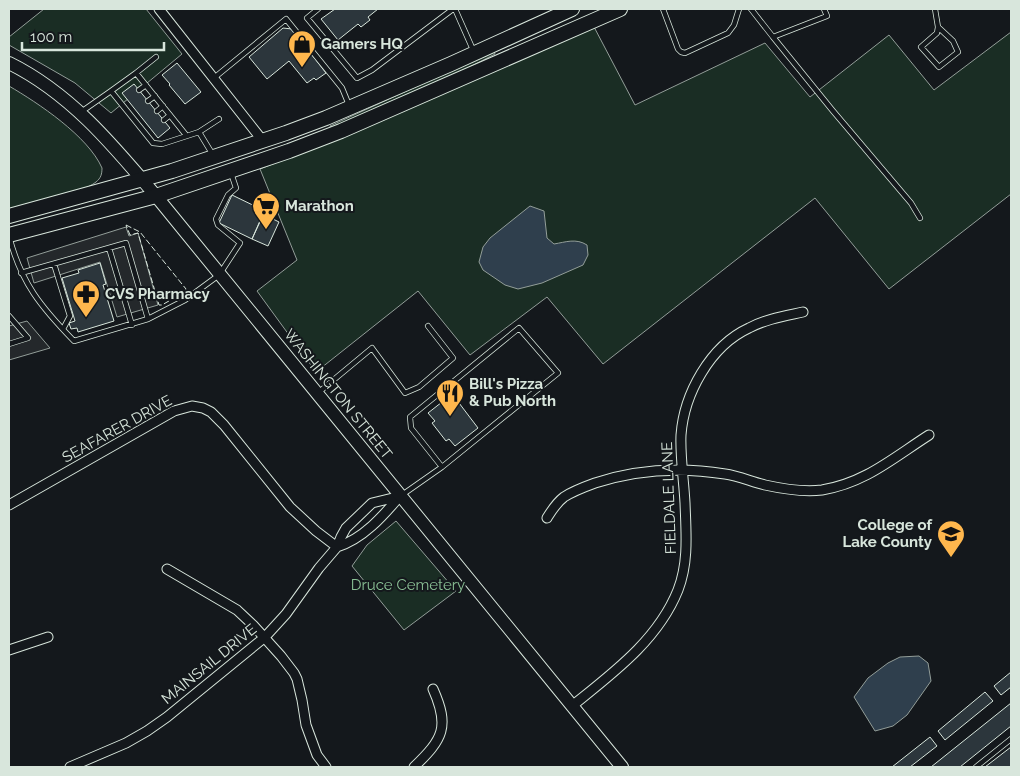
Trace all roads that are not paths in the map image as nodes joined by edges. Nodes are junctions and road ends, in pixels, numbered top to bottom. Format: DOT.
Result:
graph roads {
  1 [pos="159,9"];
  2 [pos="318,9"];
  3 [pos="454,9"];
  4 [pos="572,9"];
  5 [pos="620,9"];
  6 [pos="663,9"];
  7 [pos="739,9"];
  8 [pos="751,9"];
  9 [pos="824,9"];
  10 [pos="935,9"];
  11 [pos="938,27"];
  12 [pos="773,37"];
  13 [pos="475,53"];
  14 [pos="156,57"];
  15 [pos="9,63"];
  16 [pos="136,73"];
  17 [pos="213,79"];
  18 [pos="146,85"];
  19 [pos="139,90"];
  20 [pos="112,91"];
  21 [pos="155,96"];
  22 [pos="127,100"];
  23 [pos="148,101"];
  24 [pos="122,104"];
  25 [pos="163,106"];
  26 [pos="350,107"];
  27 [pos="136,111"];
  28 [pos="156,112"];
  29 [pos="80,113"];
  30 [pos="131,115"];
  31 [pos="170,115"];
  32 [pos="219,119"];
  33 [pos="164,120"];
  34 [pos="145,121"];
  35 [pos="140,126"];
  36 [pos="152,130"];
  37 [pos="198,132"];
  38 [pos="146,135"];
  39 [pos="186,136"];
  40 [pos="263,141"];
  41 [pos="214,158"];
  42 [pos="230,172"];
  43 [pos="142,179"];
  44 [pos="156,196"];
  45 [pos="9,216"];
  46 [pos="920,218"];
  47 [pos="9,235"];
  48 [pos="109,248"];
  49 [pos="54,264"];
  50 [pos="22,273"];
  51 [pos="219,275"];
  52 [pos="804,312"];
  53 [pos="9,316"];
  54 [pos="148,319"];
  55 [pos="132,324"];
  56 [pos="428,326"];
  57 [pos="63,329"];
  58 [pos="9,344"];
  59 [pos="316,394"];
  60 [pos="929,435"];
  61 [pos="442,467"];
  62 [pos="684,469"];
  63 [pos="401,496"];
  64 [pos="9,505"];
  65 [pos="547,518"];
  66 [pos="337,547"];
  67 [pos="168,569"];
  68 [pos="48,637"];
  69 [pos="265,638"];
  70 [pos="9,650"];
  71 [pos="433,689"];
  72 [pos="572,706"];
  73 [pos="1011,739"];
  74 [pos="70,767"];
  75 [pos="325,767"];
  76 [pos="414,767"];
  77 [pos="622,767"];
  78 [pos="976,767"];
  1 -- 17 [label="street"];
  2 -- 3 [label="lane"];
  3 -- 13 [label="lane"];
  4 -- 13 [label="main road"];
  5 -- 42 [label="main road"];
  6 -- 7 [label="lane"];
  8 -- 12 [label="lane"];
  9 -- 12 [label="lane"];
  10 -- 11 [label="lane"];
  11 -- 11 [label="lane"];
  12 -- 46 [label="lane"];
  13 -- 26 [label="main road"];
  14 -- 16 [label="lane"];
  15 -- 29 [label="main road, WASHINGTON STREET"];
  16 -- 18 [label="lane"];
  16 -- 20 [label="lane"];
  17 -- 26 [label="lane"];
  17 -- 40 [label="street"];
  18 -- 19 [label="lane"];
  18 -- 21 [label="lane"];
  20 -- 24 [label="lane"];
  20 -- 29 [label="lane"];
  21 -- 23 [label="lane"];
  21 -- 25 [label="lane"];
  22 -- 24 [label="lane"];
  24 -- 30 [label="lane"];
  25 -- 28 [label="lane"];
  25 -- 31 [label="lane"];
  26 -- 40 [label="main road"];
  27 -- 30 [label="lane"];
  29 -- 43 [label="main road, WASHINGTON STREET"];
  30 -- 35 [label="lane"];
  31 -- 33 [label="lane"];
  31 -- 39 [label="lane"];
  32 -- 37 [label="lane"];
  34 -- 35 [label="lane"];
  35 -- 38 [label="lane"];
  36 -- 38 [label="lane"];
  37 -- 39 [label="lane"];
  37 -- 41 [label="lane"];
  38 -- 39 [label="lane"];
  40 -- 41 [label="main road"];
  41 -- 43 [label="main road"];
  42 -- 44 [label="main road"];
  42 -- 51 [label="lane"];
  43 -- 44 [label="main road, WASHINGTON STREET"];
  43 -- 45 [label="main road"];
  44 -- 47 [label="main road"];
  44 -- 51 [label="main road, WASHINGTON STREET"];
  47 -- 50 [label="lane"];
  48 -- 49 [label="lane"];
  48 -- 54 [label="lane"];
  48 -- 55 [label="lane"];
  49 -- 50 [label="lane"];
  49 -- 57 [label="lane"];
  50 -- 57 [label="lane"];
  51 -- 54 [label="lane"];
  51 -- 59 [label="main road, WASHINGTON STREET"];
  52 -- 62 [label="street, FIELDALE LANE"];
  53 -- 58 [label="lane"];
  54 -- 55 [label="lane"];
  55 -- 57 [label="lane"];
  56 -- 59 [label="lane"];
  59 -- 63 [label="main road, WASHINGTON STREET"];
  60 -- 62 [label="street"];
  61 -- 61 [label="lane"];
  61 -- 63 [label="lane"];
  62 -- 65 [label="street"];
  62 -- 72 [label="street, FIELDALE LANE"];
  63 -- 66 [label="street, MAINSAIL DRIVE"];
  63 -- 66 [label="street, MAINSAIL DRIVE"];
  63 -- 72 [label="main road, WASHINGTON STREET"];
  64 -- 66 [label="street, SEAFARER DRIVE"];
  66 -- 69 [label="street, MAINSAIL DRIVE"];
  67 -- 69 [label="street"];
  68 -- 70 [label="street"];
  69 -- 74 [label="street, MAINSAIL DRIVE"];
  69 -- 75 [label="street"];
  71 -- 76 [label="street"];
  72 -- 77 [label="main road, WASHINGTON STREET"];
  73 -- 78 [label="lane"];
}
